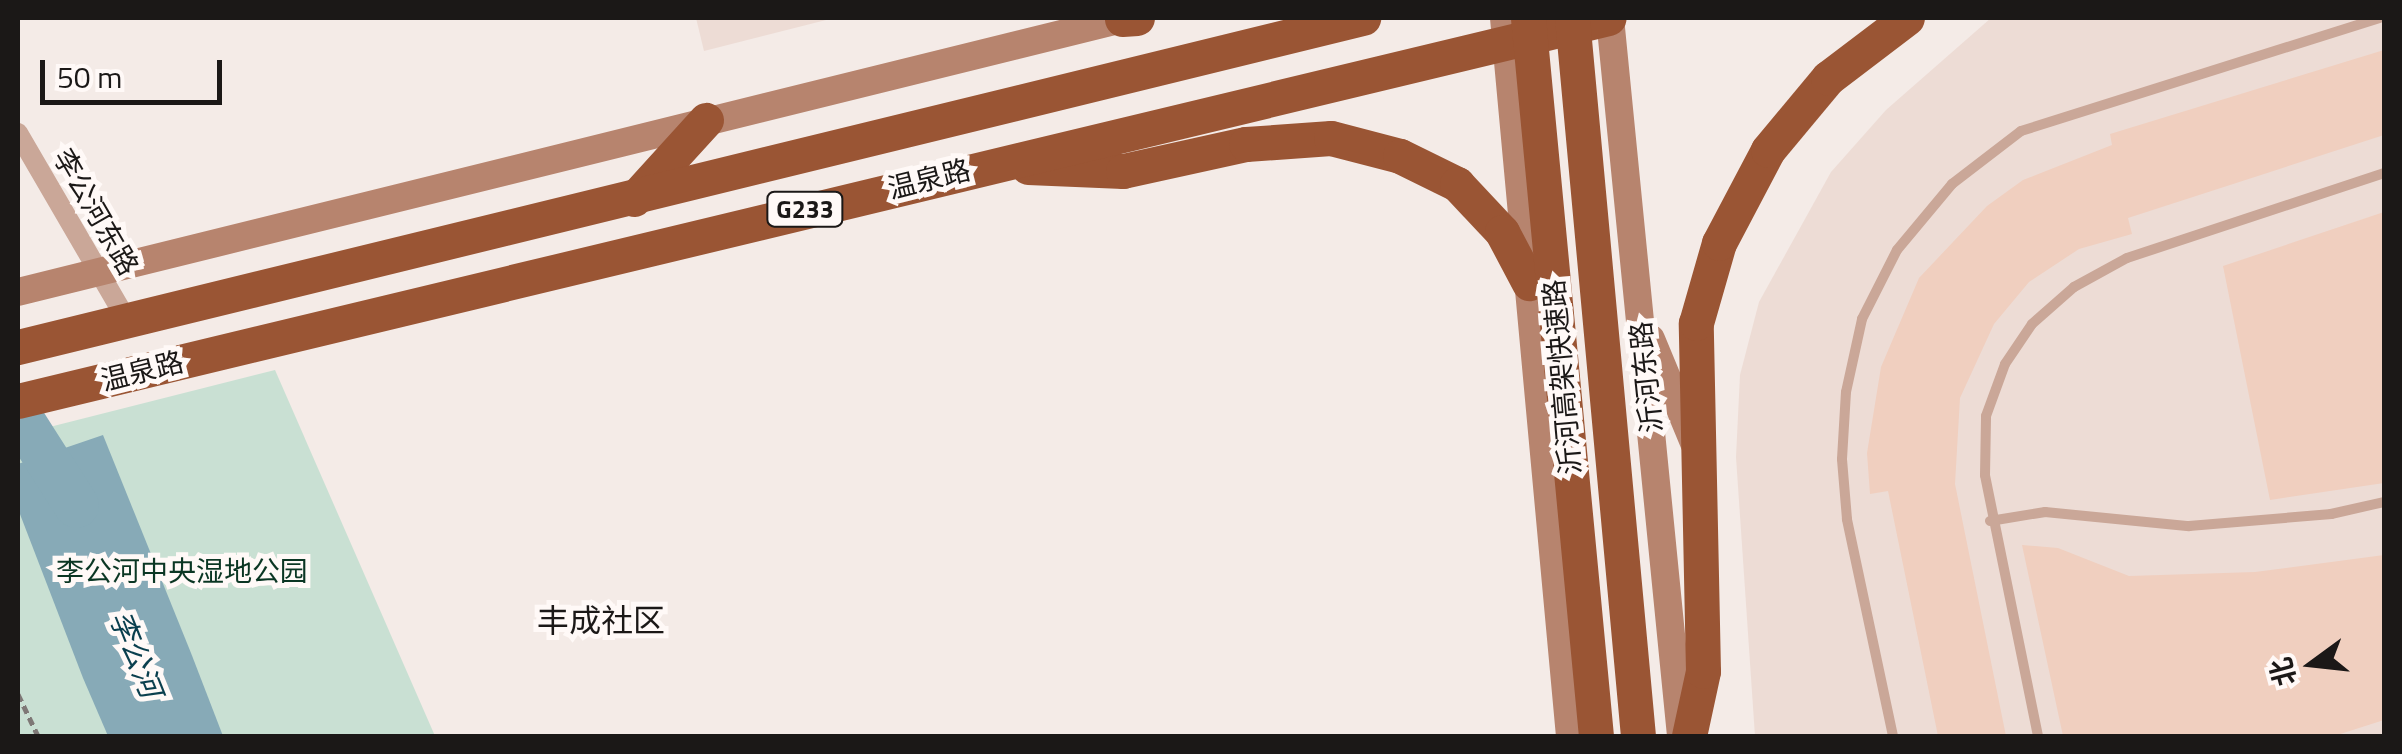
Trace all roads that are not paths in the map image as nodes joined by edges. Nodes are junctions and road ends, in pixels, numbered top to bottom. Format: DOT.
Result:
graph roads {
  1 [pos="1128,18"];
  2 [pos="1363,18"];
  3 [pos="1572,18"];
  4 [pos="1610,18"];
  5 [pos="1907,18"];
  6 [pos="2380,18"];
  7 [pos="1513,24"];
  8 [pos="1326,82"];
  9 [pos="706,120"];
  10 [pos="18,133"];
  11 [pos="1246,144"];
  12 [pos="987,165"];
  13 [pos="2384,173"];
  14 [pos="634,199"];
  15 [pos="100,273"];
  16 [pos="1529,283"];
  17 [pos="18,292"];
  18 [pos="1639,309"];
  19 [pos="128,320"];
  20 [pos="18,347"];
  21 [pos="18,401"];
  22 [pos="1698,454"];
  23 [pos="2384,502"];
  24 [pos="1990,521"];
  25 [pos="1703,671"];
  26 [pos="1570,736"];
  27 [pos="1596,736"];
  28 [pos="1638,736"];
  29 [pos="1681,736"];
  30 [pos="1689,736"];
  31 [pos="1709,736"];
  32 [pos="1893,736"];
  33 [pos="2038,736"];
  1 -- 9 [label="main road"];
  2 -- 14 [label="highway, 温泉路 / G233"];
  3 -- 28 [label="highway, 沂河高架快速路, bridge"];
  4 -- 7 [label="highway, 温泉路 / G233"];
  4 -- 18 [label="main road, 沂河东路"];
  5 -- 22 [label="highway"];
  6 -- 32 [label="lane"];
  7 -- 8 [label="highway, 温泉路 / G233"];
  7 -- 16 [label="main road"];
  7 -- 27 [label="highway, 沂河高架快速路, bridge"];
  8 -- 11 [label="highway"];
  8 -- 12 [label="highway, 温泉路 / G233"];
  9 -- 14 [label="highway"];
  9 -- 15 [label="main road"];
  10 -- 15 [label="street, 李公河东路"];
  11 -- 12 [label="highway"];
  11 -- 16 [label="highway"];
  12 -- 21 [label="highway, 温泉路 / G233"];
  13 -- 24 [label="lane"];
  14 -- 19 [label="highway, 温泉路 / G233"];
  15 -- 17 [label="main road"];
  15 -- 19 [label="street, 李公河东路"];
  16 -- 26 [label="main road"];
  18 -- 22 [label="main road"];
  18 -- 29 [label="main road, 沂河东路"];
  19 -- 20 [label="highway, 温泉路 / G233"];
  22 -- 25 [label="highway"];
  23 -- 24 [label="lane"];
  24 -- 33 [label="lane"];
  25 -- 30 [label="highway"];
  25 -- 31 [label="main road"];
}
